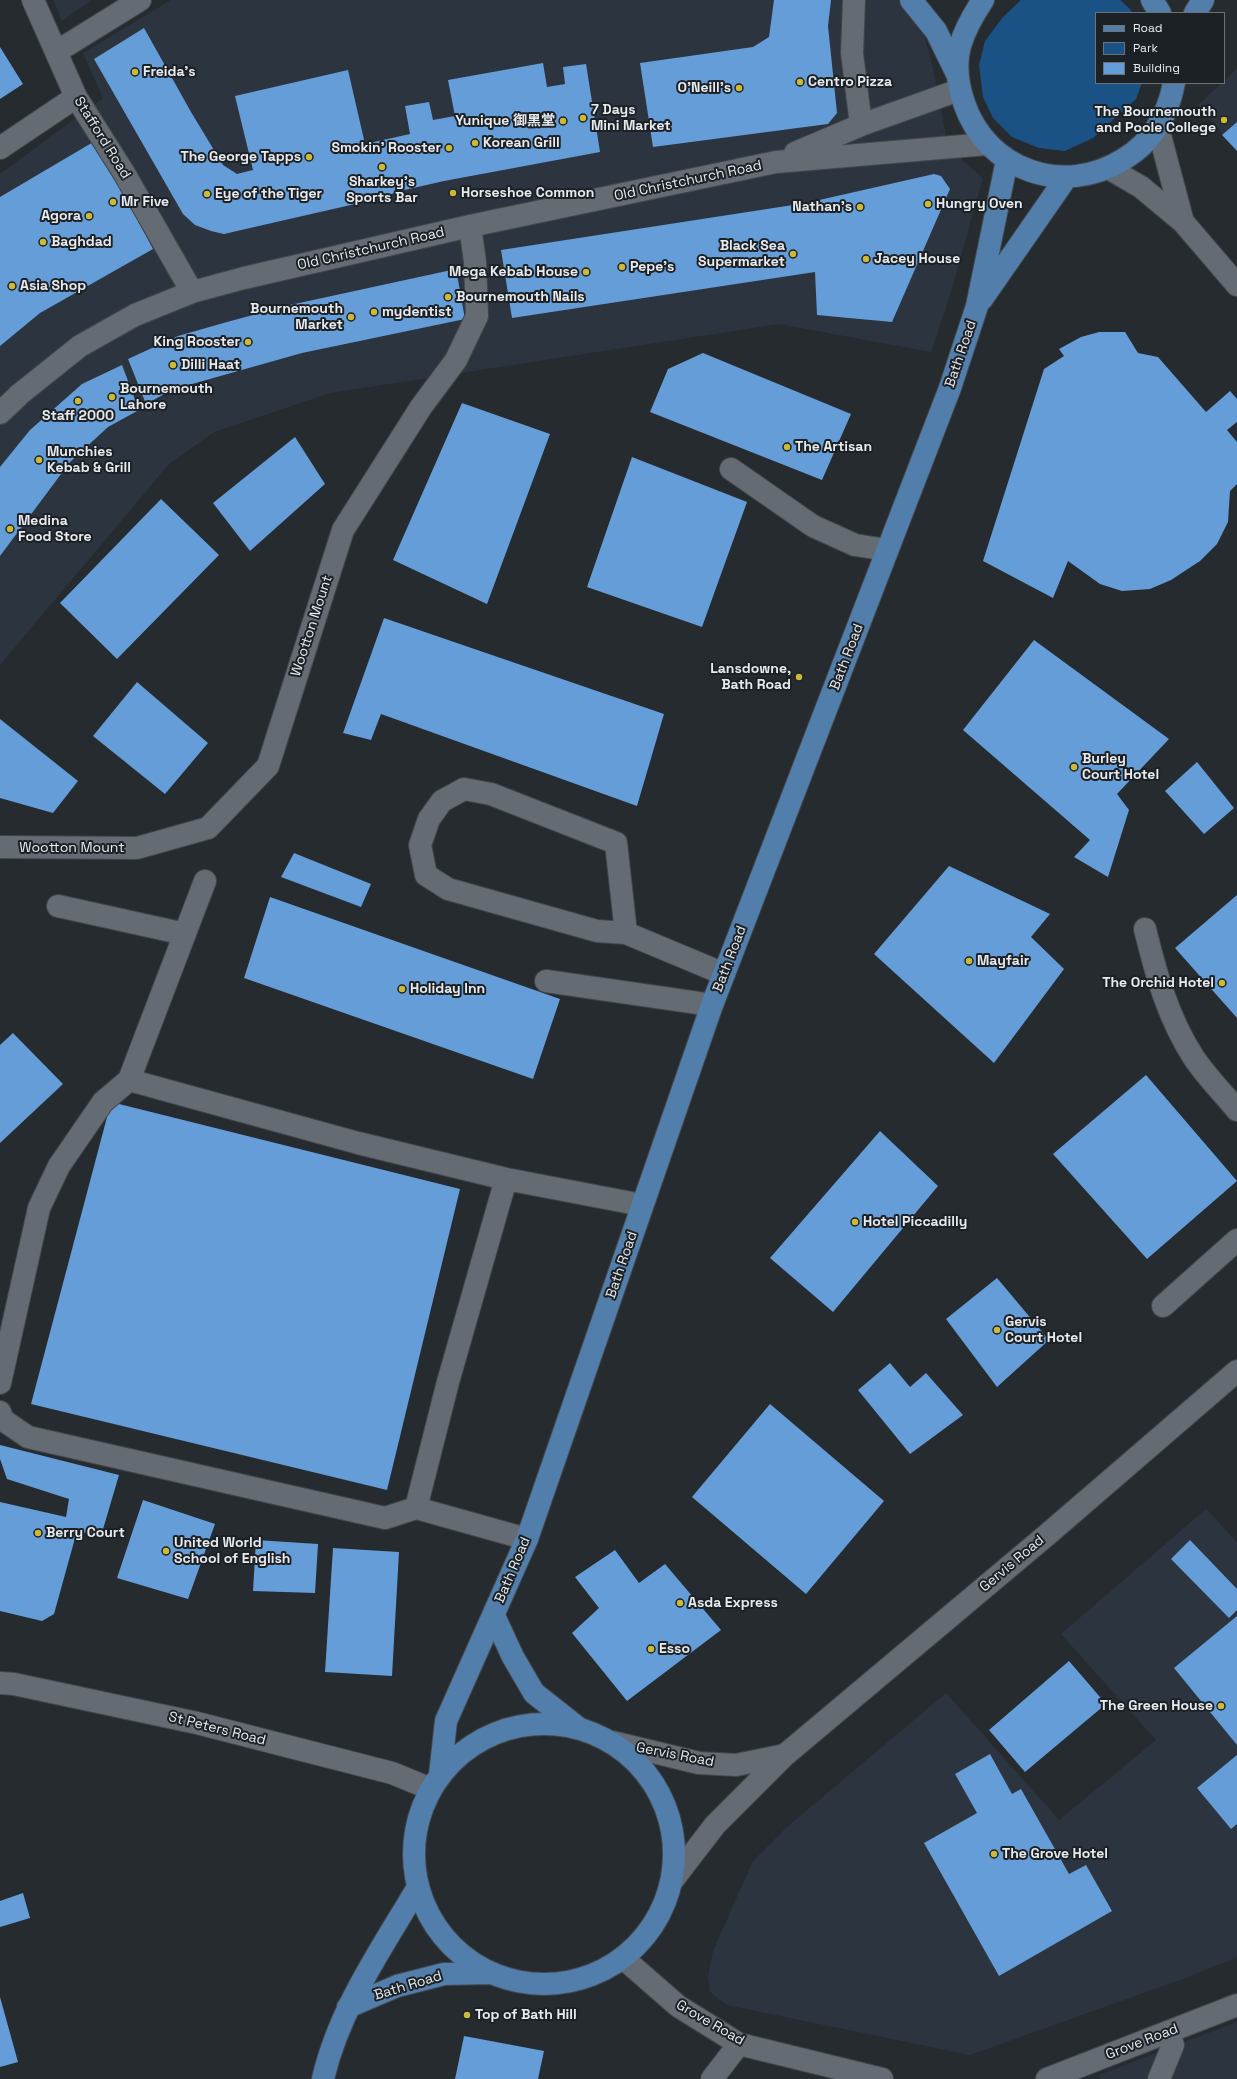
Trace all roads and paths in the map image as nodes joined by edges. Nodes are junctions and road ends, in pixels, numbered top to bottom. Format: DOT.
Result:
graph roads {
  1 [pos="33,0"];
  2 [pos="140,0"];
  3 [pos="854,0"];
  4 [pos="910,0"];
  5 [pos="982,0"];
  6 [pos="1152,0"];
  7 [pos="1204,0"];
  8 [pos="1159,12"];
  9 [pos="1196,12"];
  10 [pos="56,52"];
  11 [pos="959,82"];
  12 [pos="1174,84"];
  13 [pos="76,97"];
  14 [pos="861,125"];
  15 [pos="1158,128"];
  16 [pos="987,144"];
  17 [pos="0,148"];
  18 [pos="1007,160"];
  19 [pos="776,162"];
  20 [pos="1110,169"];
  21 [pos="1066,178"];
  22 [pos="1184,222"];
  23 [pos="470,226"];
  24 [pos="1237,286"];
  25 [pos="192,292"];
  26 [pos="977,306"];
  27 [pos="0,413"];
  28 [pos="731,469"];
  29 [pos="887,550"];
  30 [pos="0,847"];
  31 [pos="205,881"];
  32 [pos="58,906"];
  33 [pos="1146,929"];
  34 [pos="626,933"];
  35 [pos="185,934"];
  36 [pos="724,974"];
  37 [pos="546,981"];
  38 [pos="712,1004"];
  39 [pos="130,1080"];
  40 [pos="1237,1110"];
  41 [pos="506,1179"];
  42 [pos="642,1205"];
  43 [pos="1237,1240"];
  44 [pos="1163,1306"];
  45 [pos="1237,1371"];
  46 [pos="0,1383"];
  47 [pos="0,1412"];
  48 [pos="416,1508"];
  49 [pos="527,1539"];
  50 [pos="494,1616"];
  51 [pos="0,1683"];
  52 [pos="577,1727"];
  53 [pos="612,1742"];
  54 [pos="785,1755"];
  55 [pos="436,1782"];
  56 [pos="672,1881"];
  57 [pos="418,1887"];
  58 [pos="623,1958"];
  59 [pos="492,1973"];
  60 [pos="1237,2005"];
  61 [pos="348,2007"];
  62 [pos="1168,2032"];
  63 [pos="739,2044"];
  64 [pos="323,2079"];
  65 [pos="712,2079"];
  66 [pos="882,2079"];
  67 [pos="1047,2079"];
  68 [pos="1159,2079"];
  1 -- 10 [label="street, Stafford Road"];
  2 -- 10 [label="street"];
  3 -- 14 [label="street"];
  4 -- 11 [label="main road"];
  5 -- 11 [label="main road"];
  6 -- 8 [label="main road"];
  7 -- 9 [label="main road"];
  10 -- 13 [label="street, Stafford Road"];
  11 -- 14 [label="street, Old Christchurch Road"];
  11 -- 16 [label="main road"];
  12 -- 15 [label="main road"];
  13 -- 17 [label="street"];
  13 -- 25 [label="street, Stafford Road"];
  14 -- 19 [label="street, Old Christchurch Road"];
  15 -- 20 [label="main road"];
  15 -- 22 [label="street"];
  16 -- 18 [label="main road"];
  16 -- 19 [label="street, Old Christchurch Road"];
  18 -- 21 [label="main road"];
  18 -- 26 [label="main road, Bath Road"];
  19 -- 23 [label="street, Old Christchurch Road"];
  20 -- 21 [label="main road"];
  20 -- 22 [label="street"];
  21 -- 26 [label="main road, Bath Road"];
  22 -- 24 [label="street"];
  23 -- 25 [label="street, Old Christchurch Road"];
  23 -- 30 [label="street, Wootton Mount"];
  25 -- 27 [label="street, Old Christchurch Road"];
  26 -- 29 [label="main road, Bath Road"];
  28 -- 29 [label="street"];
  29 -- 36 [label="main road, Bath Road"];
  31 -- 35 [label="street"];
  32 -- 35 [label="street"];
  33 -- 40 [label="street"];
  34 -- 34 [label="street"];
  34 -- 36 [label="street"];
  35 -- 39 [label="street"];
  36 -- 38 [label="main road, Bath Road"];
  37 -- 38 [label="street"];
  38 -- 42 [label="main road, Bath Road"];
  39 -- 41 [label="street"];
  39 -- 46 [label="street"];
  41 -- 42 [label="street"];
  41 -- 48 [label="street"];
  42 -- 49 [label="main road, Bath Road"];
  43 -- 44 [label="street"];
  45 -- 54 [label="street, Gervis Road"];
  47 -- 48 [label="street"];
  48 -- 49 [label="street"];
  49 -- 50 [label="main road, Bath Road"];
  50 -- 52 [label="main road, Bath Road"];
  50 -- 55 [label="main road, Bath Road"];
  51 -- 55 [label="street, St Peters Road"];
  52 -- 53 [label="main road"];
  52 -- 55 [label="main road"];
  53 -- 54 [label="street, Gervis Road"];
  53 -- 56 [label="main road"];
  54 -- 56 [label="street, Gervis Road"];
  55 -- 57 [label="main road"];
  56 -- 58 [label="main road"];
  57 -- 59 [label="main road"];
  57 -- 61 [label="main road, Bath Road"];
  58 -- 59 [label="main road"];
  58 -- 63 [label="street, Grove Road"];
  59 -- 61 [label="main road, Bath Road"];
  60 -- 62 [label="street, Grove Road"];
  61 -- 64 [label="main road, Bath Road"];
  62 -- 67 [label="street, Grove Road"];
  62 -- 68 [label="street"];
  63 -- 65 [label="street"];
  63 -- 66 [label="street, Grove Road"];
}
